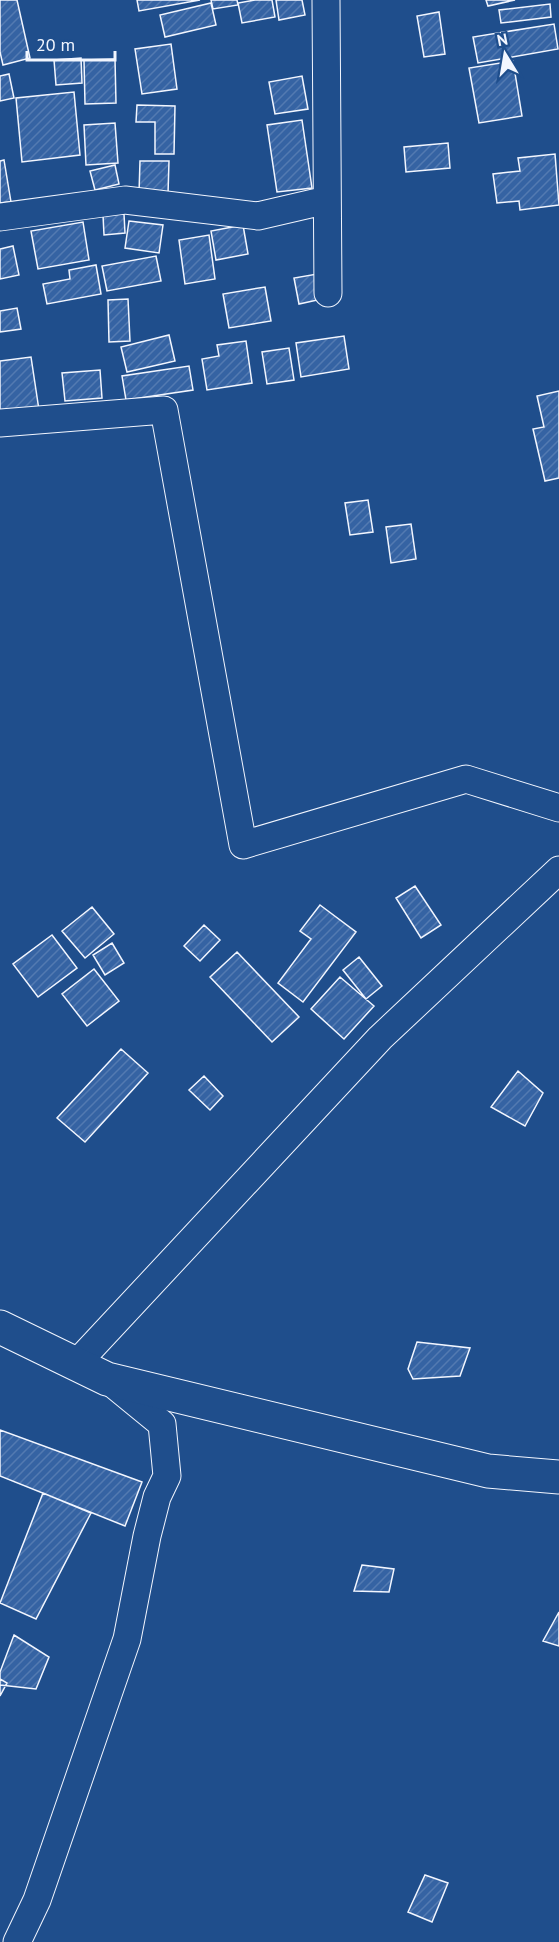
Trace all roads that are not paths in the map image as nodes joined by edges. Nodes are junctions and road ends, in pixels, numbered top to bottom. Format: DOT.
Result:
graph roads {
  1 [pos="326,0"];
  2 [pos="327,201"];
  3 [pos="0,217"];
  4 [pos="328,293"];
  5 [pos="0,423"];
  6 [pos="559,808"];
  7 [pos="559,870"];
  8 [pos="0,1327"];
  9 [pos="76,1364"];
  10 [pos="107,1379"];
  11 [pos="559,1477"];
  12 [pos="17,1942"];
  1 -- 2 [label="street"];
  2 -- 3 [label="street"];
  2 -- 4 [label="street"];
  5 -- 6 [label="street"];
  7 -- 9 [label="street"];
  8 -- 9 [label="street"];
  9 -- 10 [label="street"];
  10 -- 11 [label="street"];
  10 -- 12 [label="street"];
}
